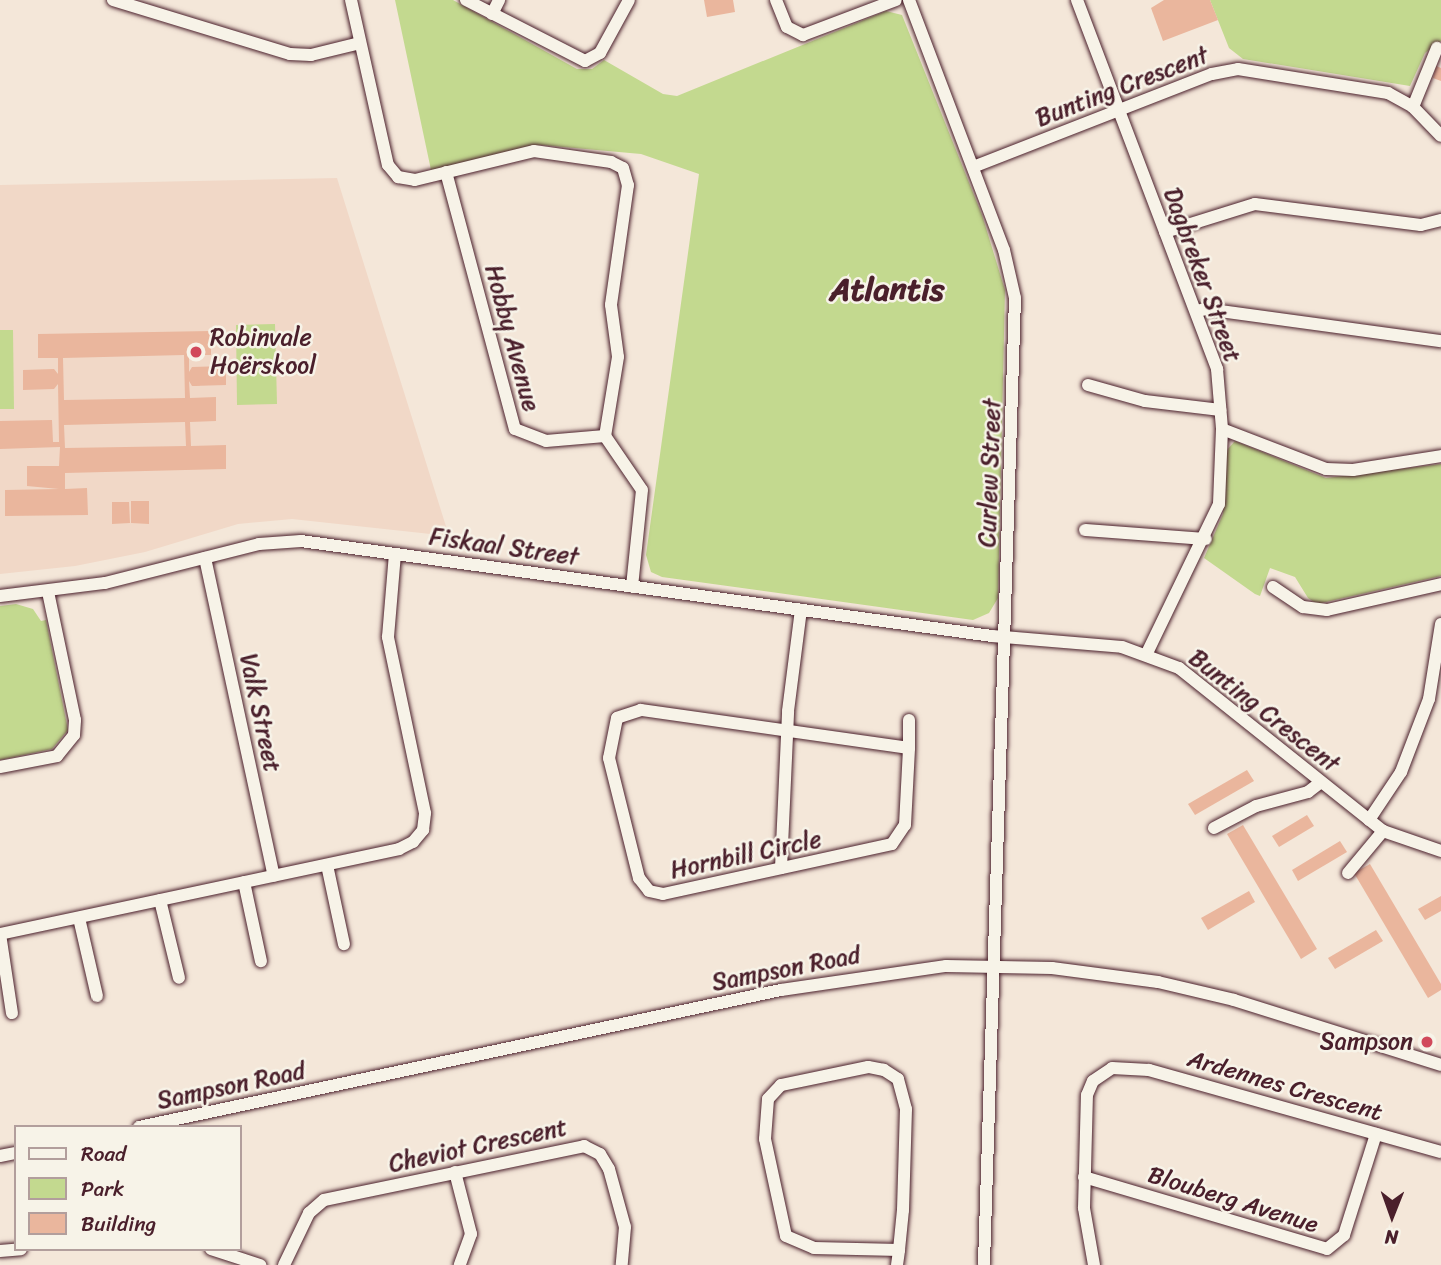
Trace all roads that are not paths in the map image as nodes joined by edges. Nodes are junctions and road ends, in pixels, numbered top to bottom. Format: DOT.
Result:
graph roads {
  1 [pos="113,0"];
  2 [pos="351,0"];
  3 [pos="466,0"];
  4 [pos="499,0"];
  5 [pos="629,0"];
  6 [pos="776,0"];
  7 [pos="896,0"];
  8 [pos="909,0"];
  9 [pos="1077,0"];
  10 [pos="150,6"];
  11 [pos="492,14"];
  12 [pos="360,43"];
  13 [pos="1437,48"];
  14 [pos="1413,107"];
  15 [pos="1118,110"];
  16 [pos="1441,136"];
  17 [pos="973,167"];
  18 [pos="446,172"];
  19 [pos="1441,220"];
  20 [pos="1165,232"];
  21 [pos="1196,312"];
  22 [pos="1441,341"];
  23 [pos="1088,385"];
  24 [pos="1220,410"];
  25 [pos="1222,429"];
  26 [pos="605,436"];
  27 [pos="1441,456"];
  28 [pos="1085,530"];
  29 [pos="1206,538"];
  30 [pos="395,554"];
  31 [pos="205,558"];
  32 [pos="1441,584"];
  33 [pos="632,586"];
  34 [pos="1273,587"];
  35 [pos="48,592"];
  36 [pos="0,596"];
  37 [pos="801,610"];
  38 [pos="1441,624"];
  39 [pos="1006,637"];
  40 [pos="1147,653"];
  41 [pos="1435,702"];
  42 [pos="909,720"];
  43 [pos="787,732"];
  44 [pos="909,748"];
  45 [pos="0,767"];
  46 [pos="1321,782"];
  47 [pos="1369,820"];
  48 [pos="1213,828"];
  49 [pos="1383,831"];
  50 [pos="1441,851"];
  51 [pos="327,865"];
  52 [pos="781,868"];
  53 [pos="1348,873"];
  54 [pos="274,876"];
  55 [pos="244,883"];
  56 [pos="160,901"];
  57 [pos="79,918"];
  58 [pos="0,934"];
  59 [pos="344,944"];
  60 [pos="261,961"];
  61 [pos="994,966"];
  62 [pos="179,978"];
  63 [pos="97,996"];
  64 [pos="12,1013"];
  65 [pos="1441,1065"];
  66 [pos="148,1125"];
  67 [pos="1376,1134"];
  68 [pos="1441,1152"];
  69 [pos="455,1172"];
  70 [pos="1084,1177"];
  71 [pos="899,1250"];
  72 [pos="218,1251"];
  73 [pos="260,1265"];
  74 [pos="284,1265"];
  75 [pos="460,1265"];
  76 [pos="622,1265"];
  77 [pos="897,1265"];
  78 [pos="984,1265"];
  79 [pos="1094,1265"];
  1 -- 10 [label="street"];
  2 -- 12 [label="street"];
  3 -- 11 [label="street"];
  4 -- 11 [label="street"];
  5 -- 11 [label="street"];
  6 -- 7 [label="street"];
  8 -- 17 [label="street, Curlew Street"];
  9 -- 15 [label="street, Dagbreker Street"];
  10 -- 12 [label="street"];
  12 -- 18 [label="street"];
  13 -- 14 [label="street"];
  14 -- 15 [label="street, Bunting Crescent"];
  14 -- 16 [label="street, Bunting Crescent"];
  15 -- 17 [label="street, Bunting Crescent"];
  15 -- 20 [label="street, Dagbreker Street"];
  17 -- 39 [label="street, Curlew Street"];
  18 -- 26 [label="street, Hobby Avenue"];
  18 -- 26 [label="street"];
  19 -- 20 [label="street"];
  20 -- 21 [label="street, Dagbreker Street"];
  21 -- 22 [label="street"];
  21 -- 24 [label="street, Dagbreker Street"];
  23 -- 24 [label="street"];
  24 -- 25 [label="street, Dagbreker Street"];
  25 -- 27 [label="street"];
  25 -- 29 [label="street, Dagbreker Street"];
  26 -- 33 [label="street"];
  28 -- 29 [label="street"];
  29 -- 40 [label="street, Dagbreker Street"];
  30 -- 31 [label="street, Fiskaal Street"];
  30 -- 33 [label="street, Fiskaal Street"];
  30 -- 51 [label="street"];
  31 -- 35 [label="street, Fiskaal Street"];
  31 -- 54 [label="street, Valk Street"];
  32 -- 34 [label="street"];
  33 -- 37 [label="street, Fiskaal Street"];
  35 -- 36 [label="street, Fiskaal Street"];
  35 -- 45 [label="street"];
  37 -- 39 [label="street, Fiskaal Street"];
  37 -- 43 [label="street"];
  38 -- 41 [label="street"];
  39 -- 40 [label="street, Bunting Crescent"];
  39 -- 61 [label="street, Curlew Street"];
  40 -- 46 [label="street, Bunting Crescent"];
  41 -- 47 [label="street"];
  42 -- 44 [label="street, Hornbill Circle"];
  43 -- 44 [label="street, Hornbill Circle"];
  43 -- 52 [label="street"];
  43 -- 52 [label="street, Hornbill Circle"];
  44 -- 52 [label="street, Hornbill Circle"];
  46 -- 47 [label="street, Bunting Crescent"];
  46 -- 48 [label="street"];
  47 -- 49 [label="street, Bunting Crescent"];
  49 -- 50 [label="street, Bunting Crescent"];
  49 -- 53 [label="street"];
  51 -- 54 [label="street"];
  51 -- 59 [label="street"];
  54 -- 55 [label="street"];
  55 -- 56 [label="street"];
  55 -- 60 [label="street"];
  56 -- 57 [label="street"];
  56 -- 62 [label="street"];
  57 -- 58 [label="street"];
  57 -- 63 [label="street"];
  58 -- 64 [label="street"];
  61 -- 65 [label="street, Sampson Road"];
  61 -- 66 [label="street, Sampson Road"];
  61 -- 78 [label="street, Curlew Street"];
  67 -- 68 [label="street, Ardennes Crescent"];
  67 -- 70 [label="street, Blouberg Avenue"];
  67 -- 70 [label="street, Ardennes Crescent"];
  69 -- 74 [label="street, Cheviot Crescent"];
  69 -- 75 [label="street"];
  69 -- 76 [label="street, Cheviot Crescent"];
  70 -- 79 [label="street"];
  71 -- 71 [label="street"];
  71 -- 77 [label="street"];
  72 -- 73 [label="street"];
}
